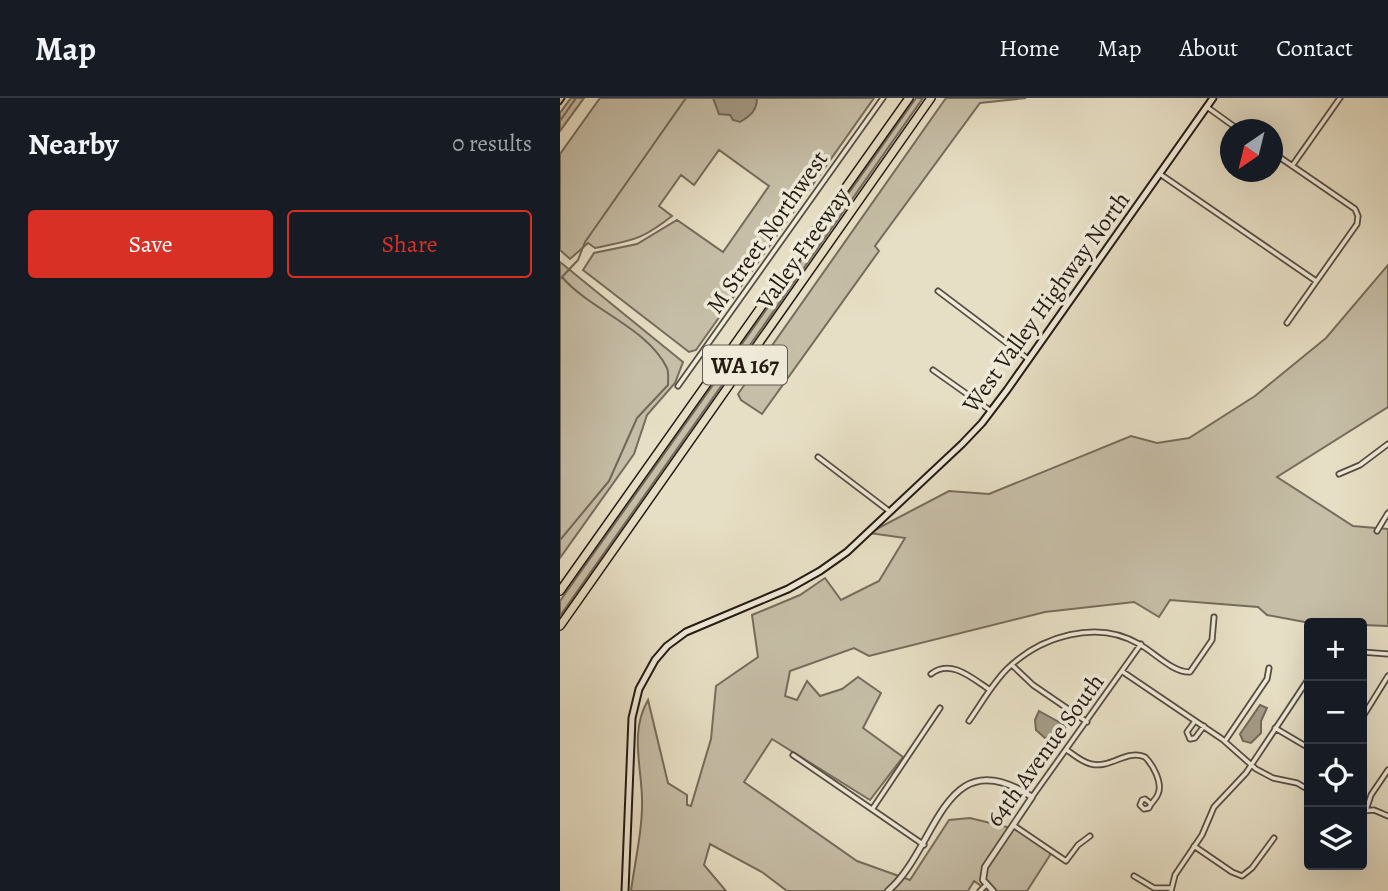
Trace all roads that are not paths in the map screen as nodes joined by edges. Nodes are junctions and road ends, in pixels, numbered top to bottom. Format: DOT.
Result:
graph roads {
  1 [pos="884,98"];
  2 [pos="909,98"];
  3 [pos="931,98"];
  4 [pos="1213,98"];
  5 [pos="1340,98"];
  6 [pos="1207,107"];
  7 [pos="1224,119"];
  8 [pos="1283,160"];
  9 [pos="1292,166"];
  10 [pos="1160,174"];
  11 [pos="1316,281"];
  12 [pos="938,291"];
  13 [pos="1287,323"];
  14 [pos="1028,359"];
  15 [pos="933,370"];
  16 [pos="678,386"];
  17 [pos="991,411"];
  18 [pos="1388,444"];
  19 [pos="818,457"];
  20 [pos="1339,474"];
  21 [pos="890,512"];
  22 [pos="1388,513"];
  23 [pos="1377,531"];
  24 [pos="560,591"];
  25 [pos="1214,617"];
  26 [pos="560,626"];
  27 [pos="1141,644"];
  28 [pos="1367,652"];
  29 [pos="1388,654"];
  30 [pos="1012,665"];
  31 [pos="1269,668"];
  32 [pos="1122,672"];
  33 [pos="931,674"];
  34 [pos="1388,676"];
  35 [pos="1307,681"];
  36 [pos="990,690"];
  37 [pos="940,708"];
  38 [pos="1367,710"];
  39 [pos="1195,720"];
  40 [pos="969,721"];
  41 [pos="1087,722"];
  42 [pos="1204,726"];
  43 [pos="1275,728"];
  44 [pos="1225,741"];
  45 [pos="1304,745"];
  46 [pos="1066,750"];
  47 [pos="793,755"];
  48 [pos="1252,764"];
  49 [pos="1388,770"];
  50 [pos="1304,787"];
  51 [pos="1032,797"];
  52 [pos="1150,803"];
  53 [pos="1365,807"];
  54 [pos="872,809"];
  55 [pos="1367,811"];
  56 [pos="1388,816"];
  57 [pos="1013,825"];
  58 [pos="1090,836"];
  59 [pos="1274,838"];
  60 [pos="924,845"];
  61 [pos="1194,846"];
  62 [pos="1134,876"];
  63 [pos="986,885"];
  64 [pos="1171,889"];
  65 [pos="625,891"];
  66 [pos="888,891"];
  67 [pos="980,891"];
  68 [pos="993,891"];
  1 -- 16 [label="street, M Street Northwest"];
  2 -- 24 [label="highway, Valley Freeway / WA 167"];
  3 -- 26 [label="highway, Valley Freeway / WA 167"];
  4 -- 6 [label="main road, West Valley Highway North"];
  5 -- 9 [label="street"];
  6 -- 7 [label="street"];
  6 -- 10 [label="main road, West Valley Highway North"];
  8 -- 9 [label="street"];
  9 -- 11 [label="street"];
  10 -- 11 [label="street"];
  10 -- 14 [label="main road, West Valley Highway North"];
  11 -- 13 [label="street"];
  12 -- 14 [label="street"];
  14 -- 17 [label="main road, West Valley Highway North"];
  15 -- 17 [label="street"];
  17 -- 21 [label="main road, West Valley Highway North"];
  18 -- 20 [label="street"];
  19 -- 21 [label="street"];
  21 -- 65 [label="main road, West Valley Highway North"];
  22 -- 23 [label="street"];
  25 -- 27 [label="street"];
  27 -- 30 [label="street"];
  27 -- 32 [label="street, 64th Avenue South"];
  28 -- 29 [label="street"];
  30 -- 36 [label="street"];
  30 -- 41 [label="street"];
  31 -- 44 [label="street"];
  32 -- 39 [label="street"];
  32 -- 41 [label="street, 64th Avenue South"];
  33 -- 36 [label="street"];
  34 -- 38 [label="street"];
  35 -- 43 [label="street"];
  36 -- 40 [label="street"];
  37 -- 54 [label="street"];
  39 -- 42 [label="street"];
  39 -- 42 [label="street"];
  41 -- 46 [label="street, 64th Avenue South"];
  42 -- 44 [label="street"];
  43 -- 45 [label="street"];
  43 -- 48 [label="street"];
  44 -- 48 [label="street"];
  46 -- 51 [label="street, 64th Avenue South"];
  46 -- 52 [label="street"];
  47 -- 54 [label="street"];
  48 -- 50 [label="street"];
  48 -- 61 [label="street"];
  49 -- 53 [label="street"];
  51 -- 57 [label="street, 64th Avenue South"];
  51 -- 60 [label="street"];
  54 -- 60 [label="street"];
  55 -- 56 [label="street"];
  57 -- 58 [label="street"];
  57 -- 63 [label="street, 64th Avenue South"];
  59 -- 61 [label="street"];
  60 -- 66 [label="street"];
  61 -- 64 [label="street"];
  62 -- 64 [label="street"];
  63 -- 67 [label="street"];
  63 -- 68 [label="street"];
}
